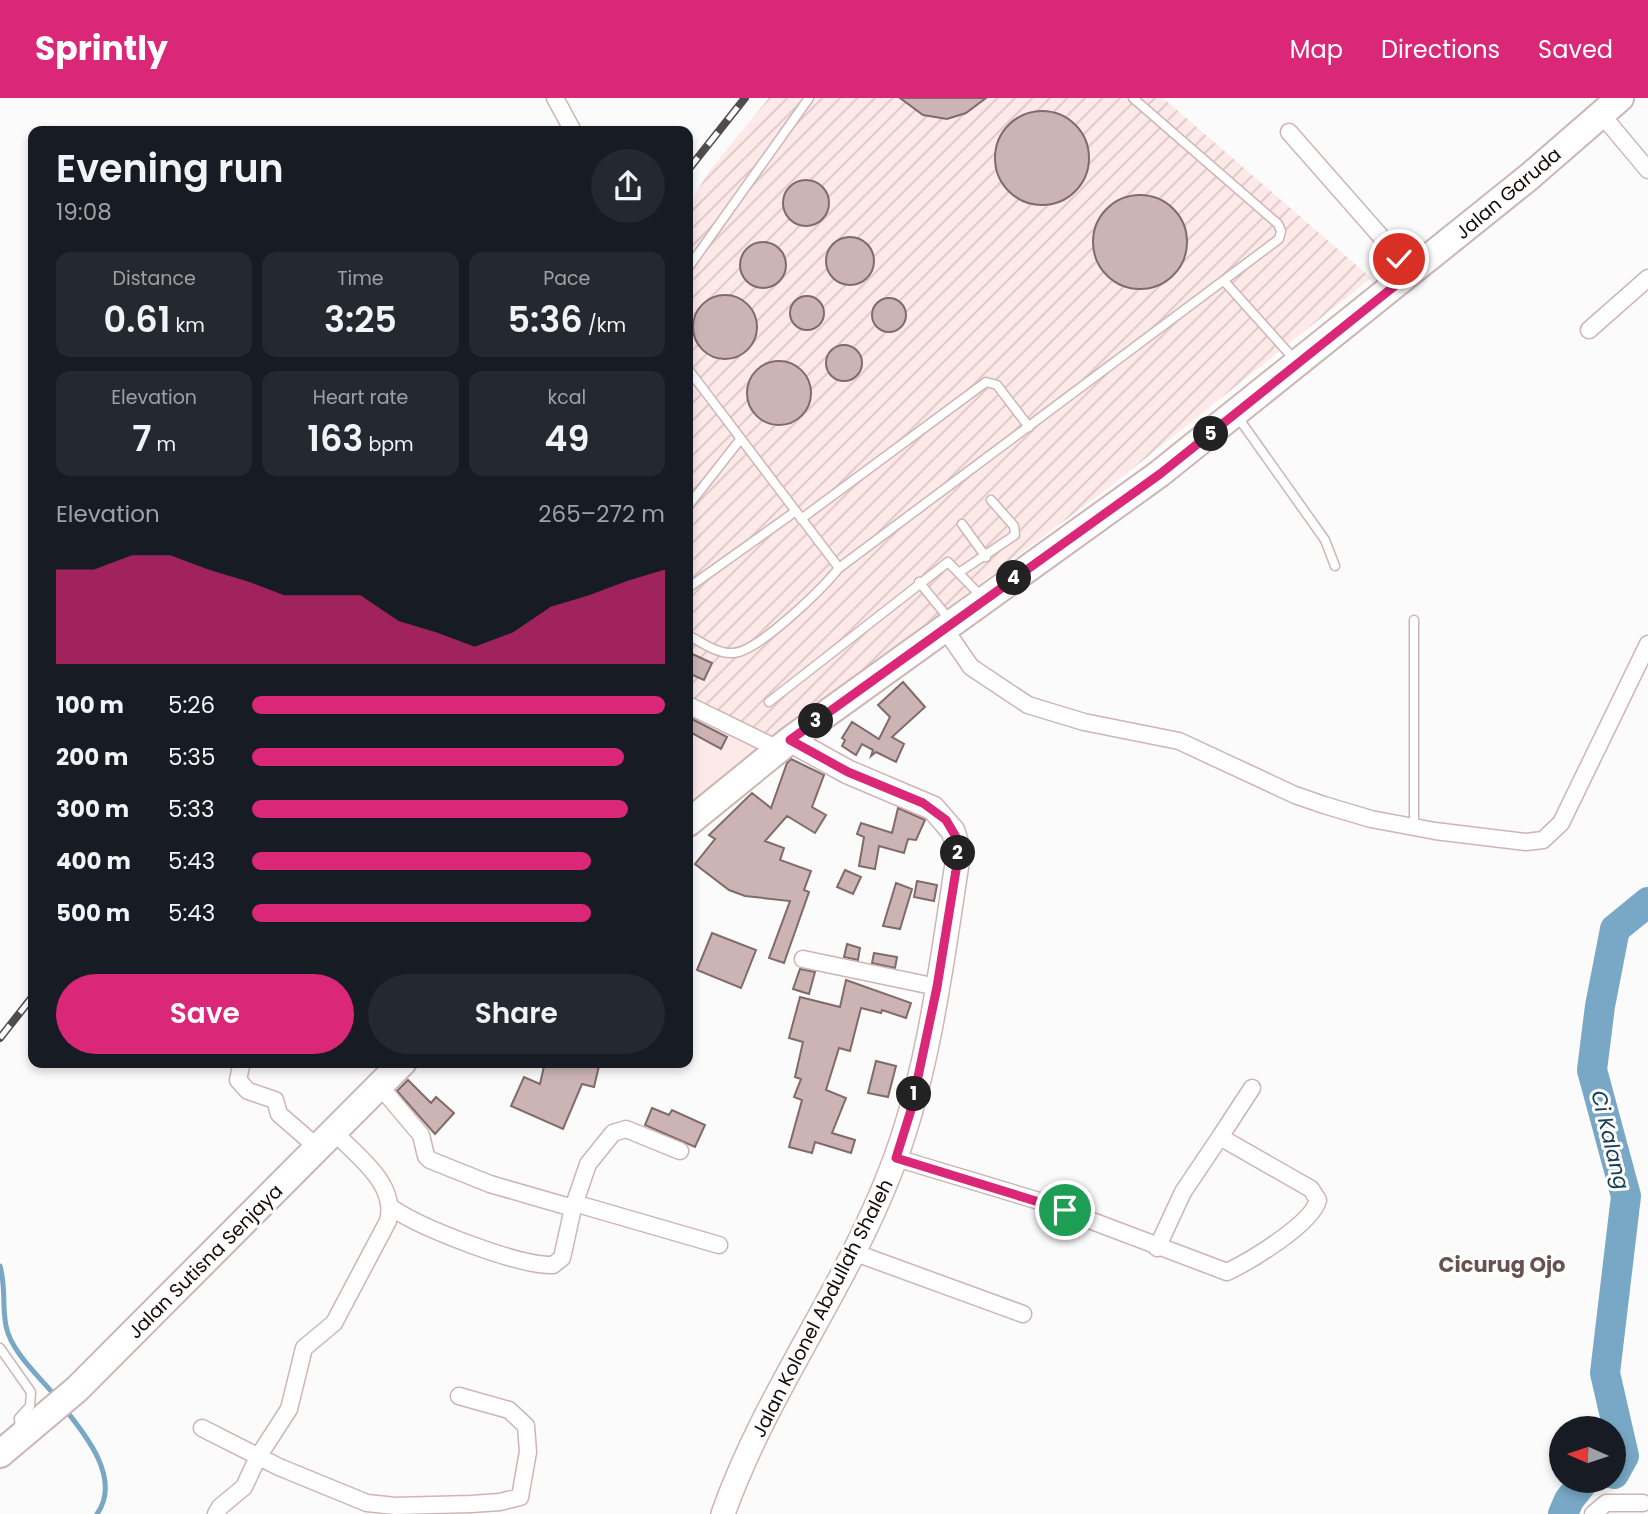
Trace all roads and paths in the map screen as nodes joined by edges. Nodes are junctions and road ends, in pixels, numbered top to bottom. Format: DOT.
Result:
graph roads {
  1 [pos="555,98"];
  2 [pos="809,98"];
  3 [pos="1133,98"];
  4 [pos="1611,106"];
  5 [pos="570,126"];
  6 [pos="1289,132"];
  7 [pos="1648,170"];
  8 [pos="693,261"];
  9 [pos="1412,272"];
  10 [pos="1648,278"];
  11 [pos="1224,281"];
  12 [pos="1588,330"];
  13 [pos="1298,364"];
  14 [pos="693,376"];
  15 [pos="1236,414"];
  16 [pos="1029,427"];
  17 [pos="740,441"];
  18 [pos="992,499"];
  19 [pos="693,500"];
  20 [pos="798,515"];
  21 [pos="962,524"];
  22 [pos="985,557"];
  23 [pos="1335,566"];
  24 [pos="839,569"];
  25 [pos="960,572"];
  26 [pos="919,582"];
  27 [pos="693,585"];
  28 [pos="984,599"];
  29 [pos="1414,620"];
  30 [pos="948,625"];
  31 [pos="693,638"];
  32 [pos="1648,644"];
  33 [pos="768,702"];
  34 [pos="693,707"];
  35 [pos="784,745"];
  36 [pos="693,819"];
  37 [pos="1414,827"];
  38 [pos="803,959"];
  39 [pos="937,987"];
  40 [pos="241,1068"];
  41 [pos="397,1068"];
  42 [pos="379,1085"];
  43 [pos="1252,1088"];
  44 [pos="1220,1137"];
  45 [pos="325,1139"];
  46 [pos="680,1151"];
  47 [pos="896,1158"];
  48 [pos="573,1205"];
  49 [pos="392,1208"];
  50 [pos="719,1245"];
  51 [pos="1157,1248"];
  52 [pos="853,1252"];
  53 [pos="1024,1314"];
  54 [pos="0,1348"];
  55 [pos="459,1396"];
  56 [pos="32,1427"];
  57 [pos="202,1428"];
  58 [pos="0,1454"];
  59 [pos="258,1457"];
  60 [pos="1643,1503"];
  61 [pos="216,1514"];
  62 [pos="723,1514"];
  63 [pos="1593,1514"];
  1 -- 5 [label="street"];
  2 -- 8 [label="lane"];
  3 -- 11 [label="lane"];
  4 -- 7 [label="street"];
  4 -- 9 [label="main road, Jalan Garuda"];
  6 -- 9 [label="street"];
  9 -- 13 [label="main road, Jalan Garuda"];
  10 -- 12 [label="street"];
  11 -- 13 [label="lane"];
  11 -- 16 [label="lane"];
  13 -- 15 [label="main road, Jalan Garuda"];
  14 -- 17 [label="lane"];
  15 -- 23 [label="lane"];
  15 -- 28 [label="main road, Jalan Garuda"];
  16 -- 20 [label="lane"];
  16 -- 24 [label="lane"];
  17 -- 19 [label="lane"];
  17 -- 20 [label="lane"];
  18 -- 22 [label="lane"];
  20 -- 24 [label="lane"];
  20 -- 27 [label="lane"];
  21 -- 22 [label="lane"];
  22 -- 25 [label="lane"];
  24 -- 31 [label="lane"];
  25 -- 26 [label="lane"];
  25 -- 28 [label="lane"];
  26 -- 30 [label="lane"];
  26 -- 33 [label="lane"];
  28 -- 30 [label="main road, Jalan Garuda"];
  29 -- 37 [label="lane"];
  30 -- 35 [label="main road, Jalan Garuda"];
  30 -- 37 [label="street"];
  32 -- 37 [label="street"];
  34 -- 35 [label="street"];
  35 -- 36 [label="main road"];
  35 -- 39 [label="main road, Jalan Kolonel Abdullah Shaleh"];
  38 -- 39 [label="street"];
  39 -- 47 [label="main road, Jalan Kolonel Abdullah Shaleh"];
  40 -- 45 [label="street"];
  41 -- 42 [label="main road, Jalan Sutisna Senjaya"];
  42 -- 45 [label="main road, Jalan Sutisna Senjaya"];
  42 -- 48 [label="street"];
  43 -- 44 [label="street"];
  44 -- 51 [label="street"];
  44 -- 51 [label="street"];
  45 -- 49 [label="street"];
  45 -- 56 [label="main road, Jalan Sutisna Senjaya"];
  46 -- 48 [label="street"];
  47 -- 51 [label="street"];
  47 -- 52 [label="main road, Jalan Kolonel Abdullah Shaleh"];
  48 -- 49 [label="street"];
  48 -- 50 [label="street"];
  49 -- 59 [label="street"];
  52 -- 53 [label="street"];
  52 -- 62 [label="main road, Jalan Kolonel Abdullah Shaleh"];
  54 -- 56 [label="lane"];
  55 -- 59 [label="street"];
  56 -- 58 [label="main road, Jalan Sutisna Senjaya"];
  57 -- 59 [label="street"];
  59 -- 61 [label="street"];
  60 -- 63 [label="street"];
}
